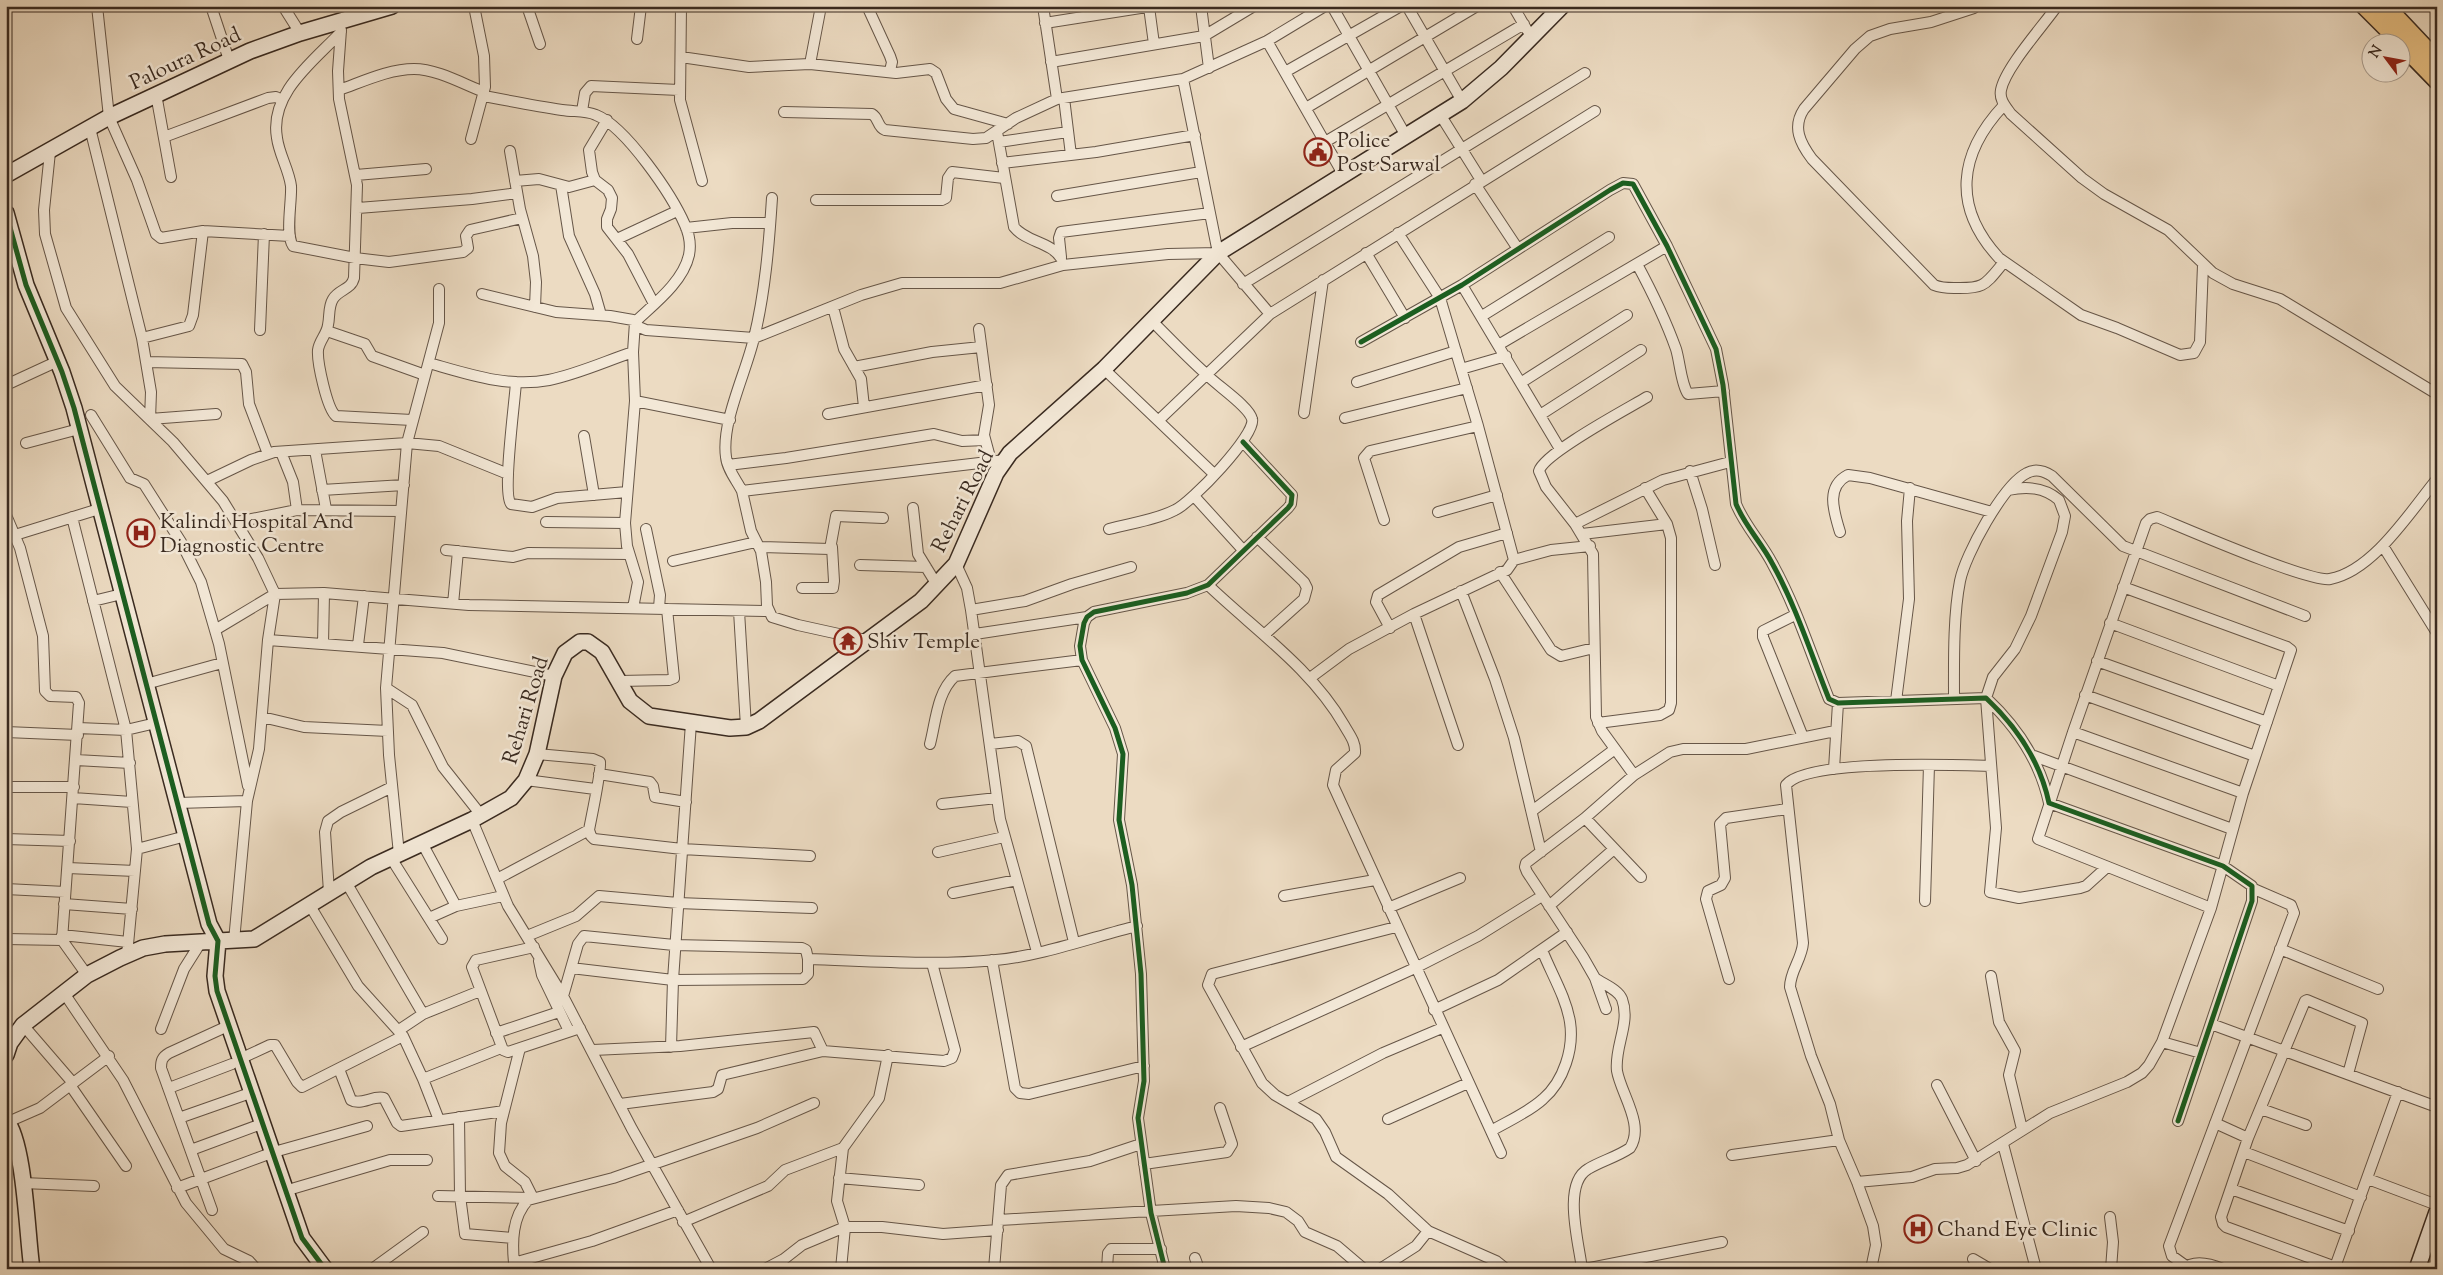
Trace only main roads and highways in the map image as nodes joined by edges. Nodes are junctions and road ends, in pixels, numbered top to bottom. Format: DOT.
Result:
graph roads {
  1 [pos="392,6"];
  2 [pos="1562,6"];
  3 [pos="2364,6"];
  4 [pos="2386,6"];
  5 [pos="2389,32"];
  6 [pos="2410,53"];
  7 [pos="2437,60"];
  8 [pos="2437,81"];
  9 [pos="6,175"];
  10 [pos="6,213"];
  11 [pos="218,941"];
  12 [pos="6,1054"];
  13 [pos="7,1121"];
  14 [pos="2437,1212"];
  15 [pos="2437,1239"];
  16 [pos="319,1267"];
  17 [pos="32,1269"];
  18 [pos="2417,1269"];
  19 [pos="2426,1269"];
  1 -- 9 [label="main road, Paloura Road"];
  2 -- 11 [label="main road, Rehari Road"];
  3 -- 5 [label="main road"];
  4 -- 7 [label="main road"];
  6 -- 8 [label="main road"];
  10 -- 11 [label="main road"];
  11 -- 12 [label="main road, Rehari Road"];
  11 -- 16 [label="main road"];
  13 -- 17 [label="main road"];
  14 -- 18 [label="main road"];
  15 -- 19 [label="main road"];
}
